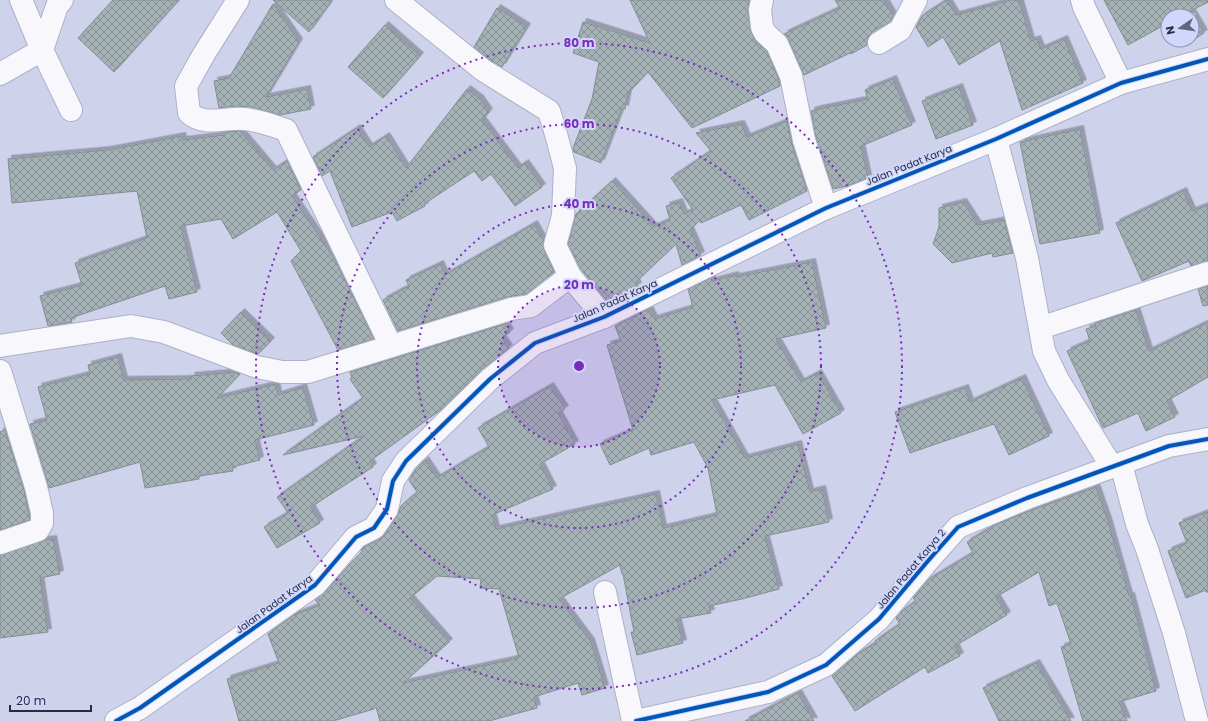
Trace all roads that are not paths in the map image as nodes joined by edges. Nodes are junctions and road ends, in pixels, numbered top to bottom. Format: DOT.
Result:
graph roads {
  1 [pos="22,0"];
  2 [pos="62,0"];
  3 [pos="238,0"];
  4 [pos="396,0"];
  5 [pos="762,0"];
  6 [pos="916,0"];
  7 [pos="1082,0"];
  8 [pos="878,43"];
  9 [pos="42,50"];
  10 [pos="1208,59"];
  11 [pos="0,74"];
  12 [pos="1120,83"];
  13 [pos="71,110"];
  14 [pos="996,139"];
  15 [pos="826,208"];
  16 [pos="1208,273"];
  17 [pos="570,276"];
  18 [pos="604,317"];
  19 [pos="1040,328"];
  20 [pos="0,346"];
  21 [pos="391,346"];
  22 [pos="0,371"];
  23 [pos="1208,439"];
  24 [pos="1116,466"];
  25 [pos="0,543"];
  26 [pos="605,592"];
  27 [pos="116,721"];
  28 [pos="633,721"];
  29 [pos="636,721"];
  30 [pos="1197,721"];
  1 -- 9 [label="street"];
  2 -- 9 [label="street"];
  3 -- 21 [label="street"];
  4 -- 17 [label="street"];
  5 -- 15 [label="street"];
  6 -- 8 [label="street"];
  7 -- 12 [label="street"];
  9 -- 11 [label="street"];
  9 -- 13 [label="street"];
  10 -- 12 [label="street, Jalan Padat Karya"];
  12 -- 14 [label="street, Jalan Padat Karya"];
  14 -- 15 [label="street, Jalan Padat Karya"];
  14 -- 19 [label="street"];
  15 -- 18 [label="street, Jalan Padat Karya"];
  16 -- 19 [label="street"];
  17 -- 18 [label="street"];
  17 -- 21 [label="street"];
  18 -- 27 [label="street, Jalan Padat Karya"];
  19 -- 24 [label="street"];
  20 -- 21 [label="street"];
  22 -- 25 [label="street"];
  23 -- 24 [label="street, Jalan Padat Karya 2"];
  24 -- 29 [label="street, Jalan Padat Karya 2"];
  24 -- 30 [label="street"];
  26 -- 28 [label="street"];
}
